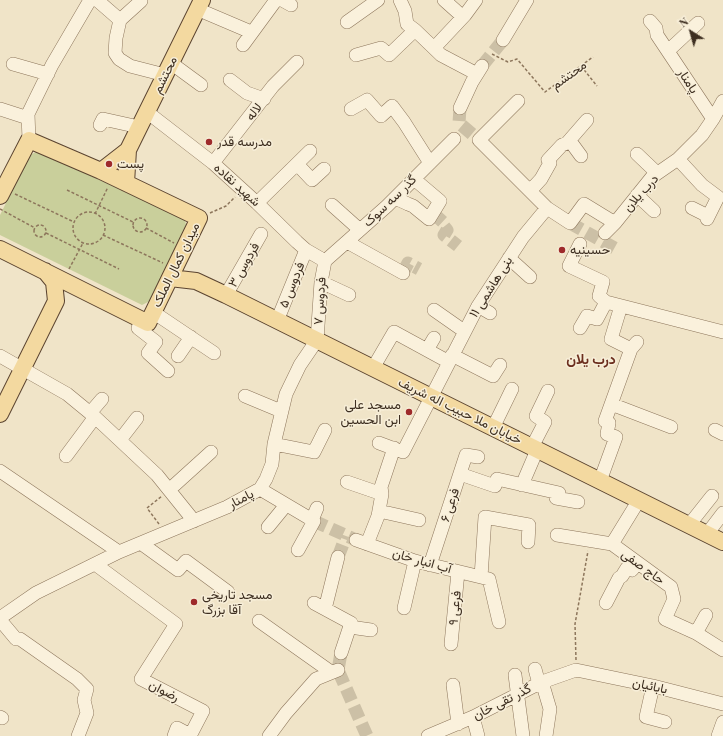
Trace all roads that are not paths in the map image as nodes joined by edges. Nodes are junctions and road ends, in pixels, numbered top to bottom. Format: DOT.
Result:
graph roads {
  1 [pos="90,0"];
  2 [pos="97,0"];
  3 [pos="276,0"];
  4 [pos="378,0"];
  5 [pos="400,0"];
  6 [pos="444,0"];
  7 [pos="476,0"];
  8 [pos="527,0"];
  9 [pos="141,1"];
  10 [pos="200,5"];
  11 [pos="463,17"];
  12 [pos="120,20"];
  13 [pos="650,21"];
  14 [pos="347,22"];
  15 [pos="698,23"];
  16 [pos="415,30"];
  17 [pos="251,32"];
  18 [pos="503,40"];
  19 [pos="243,45"];
  20 [pos="434,48"];
  21 [pos="668,51"];
  22 [pos="356,55"];
  23 [pos="297,62"];
  24 [pos="13,64"];
  25 [pos="168,69"];
  26 [pos="48,74"];
  27 [pos="230,80"];
  28 [pos="201,86"];
  29 [pos="264,99"];
  30 [pos="518,101"];
  31 [pos="723,101"];
  32 [pos="460,108"];
  33 [pos="0,109"];
  34 [pos="352,109"];
  35 [pos="147,112"];
  36 [pos="28,118"];
  37 [pos="713,119"];
  38 [pos="587,120"];
  39 [pos="100,125"];
  40 [pos="139,128"];
  41 [pos="454,139"];
  42 [pos="29,140"];
  43 [pos="570,141"];
  44 [pos="128,150"];
  45 [pos="310,151"];
  46 [pos="637,154"];
  47 [pos="581,156"];
  48 [pos="678,159"];
  49 [pos="213,163"];
  50 [pos="430,163"];
  51 [pos="297,164"];
  52 [pos="324,169"];
  53 [pos="657,174"];
  54 [pos="114,177"];
  55 [pos="414,179"];
  56 [pos="3,186"];
  57 [pos="530,191"];
  58 [pos="637,195"];
  59 [pos="388,201"];
  60 [pos="257,203"];
  61 [pos="332,205"];
  62 [pos="547,208"];
  63 [pos="692,208"];
  64 [pos="654,211"];
  65 [pos="615,223"];
  66 [pos="360,230"];
  67 [pos="605,232"];
  68 [pos="262,234"];
  69 [pos="347,242"];
  70 [pos="580,244"];
  71 [pos="0,249"];
  72 [pos="306,250"];
  73 [pos="509,258"];
  74 [pos="325,261"];
  75 [pos="174,270"];
  76 [pos="45,271"];
  77 [pos="403,273"];
  78 [pos="530,277"];
  79 [pos="321,282"];
  80 [pos="81,289"];
  81 [pos="226,295"];
  82 [pos="349,295"];
  83 [pos="56,301"];
  84 [pos="606,302"];
  85 [pos="478,306"];
  86 [pos="621,306"];
  87 [pos="434,310"];
  88 [pos="490,313"];
  89 [pos="148,316"];
  90 [pos="277,321"];
  91 [pos="580,328"];
  92 [pos="464,331"];
  93 [pos="723,332"];
  94 [pos="191,337"];
  95 [pos="434,338"];
  96 [pos="317,340"];
  97 [pos="427,350"];
  98 [pos="214,353"];
  99 [pos="0,356"];
  100 [pos="178,356"];
  101 [pos="450,358"];
  102 [pos="500,365"];
  103 [pos="22,368"];
  104 [pos="373,368"];
  105 [pos="168,371"];
  106 [pos="512,389"];
  107 [pos="548,391"];
  108 [pos="245,396"];
  109 [pos="430,397"];
  110 [pos="102,399"];
  111 [pos="611,404"];
  112 [pos="1,408"];
  113 [pos="281,411"];
  114 [pos="92,415"];
  115 [pos="137,418"];
  116 [pos="671,427"];
  117 [pos="493,428"];
  118 [pos="325,430"];
  119 [pos="120,440"];
  120 [pos="379,443"];
  121 [pos="274,444"];
  122 [pos="394,448"];
  123 [pos="535,449"];
  124 [pos="211,452"];
  125 [pos="66,456"];
  126 [pos="478,457"];
  127 [pos="0,471"];
  128 [pos="460,474"];
  129 [pos="600,481"];
  130 [pos="347,482"];
  131 [pos="522,485"];
  132 [pos="260,489"];
  133 [pos="169,490"];
  134 [pos="382,494"];
  135 [pos="712,496"];
  136 [pos="638,500"];
  137 [pos="578,502"];
  138 [pos="286,505"];
  139 [pos="379,511"];
  140 [pos="723,513"];
  141 [pos="419,520"];
  142 [pos="194,521"];
  143 [pos="689,525"];
  144 [pos="268,527"];
  145 [pos="707,534"];
  146 [pos="557,535"];
  147 [pos="528,542"];
  148 [pos="723,542"];
  149 [pos="142,544"];
  150 [pos="612,544"];
  151 [pos="298,550"];
  152 [pos="119,552"];
  153 [pos="338,556"];
  154 [pos="415,561"];
  155 [pos="637,562"];
  156 [pos="95,564"];
  157 [pos="430,565"];
  158 [pos="458,572"];
  159 [pos="485,578"];
  160 [pos="228,592"];
  161 [pos="314,603"];
  162 [pos="606,603"];
  163 [pos="404,608"];
  164 [pos="325,609"];
  165 [pos="706,615"];
  166 [pos="0,619"];
  167 [pos="259,621"];
  168 [pos="499,622"];
  169 [pos="350,627"];
  170 [pos="371,630"];
  171 [pos="696,633"];
  172 [pos="451,644"];
  173 [pos="723,650"];
  174 [pos="341,653"];
  175 [pos="535,669"];
  176 [pos="576,670"];
  177 [pos="514,675"];
  178 [pos="540,683"];
  179 [pos="453,685"];
  180 [pos="653,686"];
  181 [pos="518,694"];
  182 [pos="723,704"];
  183 [pos="473,717"];
  184 [pos="665,722"];
  185 [pos="723,722"];
  186 [pos="458,724"];
  187 [pos="78,736"];
  188 [pos="174,736"];
  189 [pos="190,736"];
  190 [pos="269,736"];
  191 [pos="428,736"];
  192 [pos="478,736"];
  193 [pos="523,736"];
  194 [pos="546,736"];
  195 [pos="718,736"];
  1 -- 26 [label="street"];
  2 -- 12 [label="street"];
  3 -- 17 [label="street"];
  4 -- 14 [label="street"];
  5 -- 16 [label="street"];
  6 -- 11 [label="street"];
  7 -- 11 [label="street"];
  8 -- 18 [label="street"];
  9 -- 12 [label="street"];
  10 -- 17 [label="street"];
  10 -- 25 [label="main road, محتشم"];
  11 -- 20 [label="street"];
  12 -- 25 [label="street"];
  13 -- 21 [label="street, پامنار"];
  15 -- 21 [label="street"];
  16 -- 20 [label="street"];
  16 -- 22 [label="street"];
  17 -- 19 [label="street"];
  20 -- 32 [label="street"];
  21 -- 37 [label="street, پامنار"];
  23 -- 29 [label="street, لاله"];
  24 -- 26 [label="street"];
  25 -- 28 [label="street"];
  25 -- 35 [label="main road, محتشم"];
  26 -- 36 [label="street"];
  27 -- 29 [label="street"];
  29 -- 49 [label="street, لاله"];
  30 -- 57 [label="street"];
  31 -- 37 [label="street, درب یلان"];
  33 -- 36 [label="street"];
  34 -- 50 [label="street"];
  35 -- 40 [label="main road, محتشم"];
  35 -- 49 [label="street, شهید نقاده"];
  36 -- 42 [label="street"];
  37 -- 48 [label="street, درب یلان"];
  38 -- 43 [label="street"];
  39 -- 40 [label="street"];
  40 -- 44 [label="main road, محتشم"];
  41 -- 50 [label="street, گذر سه سوک"];
  42 -- 54 [label="main road, میدان کمال الملک"];
  42 -- 56 [label="main road"];
  43 -- 47 [label="street"];
  43 -- 57 [label="street"];
  44 -- 54 [label="main road, محتشم"];
  44 -- 54 [label="main road, محتشم"];
  45 -- 51 [label="street"];
  46 -- 53 [label="street"];
  48 -- 53 [label="street, درب یلان"];
  48 -- 63 [label="street"];
  49 -- 60 [label="street, شهید نقاده"];
  50 -- 55 [label="street, گذر سه سوک"];
  51 -- 52 [label="street"];
  51 -- 60 [label="street"];
  53 -- 58 [label="street, درب یلان"];
  54 -- 75 [label="main road, میدان کمال الملک"];
  55 -- 59 [label="street, گذر سه سوک"];
  55 -- 59 [label="street"];
  57 -- 62 [label="street"];
  58 -- 64 [label="street"];
  58 -- 65 [label="street, درب یلان"];
  59 -- 66 [label="street, گذر سه سوک"];
  60 -- 72 [label="street, شهید نقاده"];
  61 -- 66 [label="street"];
  62 -- 65 [label="street, درب یلان"];
  62 -- 73 [label="street, بنی هاشمی ۱۱"];
  65 -- 67 [label="street"];
  66 -- 69 [label="street, گذر سه سوک"];
  68 -- 81 [label="street, فردوس ۳"];
  69 -- 74 [label="street, گذر سه سوک"];
  69 -- 77 [label="street"];
  70 -- 84 [label="street"];
  71 -- 76 [label="main road, میدان کمال الملک"];
  72 -- 74 [label="street, شهید نقاده"];
  72 -- 90 [label="street, فردوس ۵"];
  73 -- 78 [label="street"];
  73 -- 85 [label="street, بنی هاشمی ۱۱"];
  74 -- 79 [label="street, فردوس ۷"];
  75 -- 81 [label="main road, خیابان ملا حبیب اله شریف"];
  75 -- 89 [label="main road, میدان کمال الملک"];
  76 -- 80 [label="main road, میدان کمال الملک"];
  76 -- 83 [label="main road"];
  79 -- 82 [label="street"];
  79 -- 96 [label="street, فردوس ۷"];
  80 -- 83 [label="main road"];
  80 -- 89 [label="main road, میدان کمال الملک"];
  81 -- 90 [label="main road, خیابان ملا حبیب اله شریف"];
  83 -- 103 [label="main road"];
  84 -- 86 [label="street"];
  84 -- 91 [label="street"];
  85 -- 88 [label="street"];
  85 -- 92 [label="street, بنی هاشمی ۱۱"];
  86 -- 93 [label="street"];
  86 -- 111 [label="street"];
  87 -- 92 [label="street"];
  89 -- 94 [label="street"];
  89 -- 105 [label="street"];
  90 -- 96 [label="main road, خیابان ملا حبیب اله شریف"];
  92 -- 101 [label="street, بنی هاشمی ۱۱"];
  94 -- 98 [label="street"];
  94 -- 100 [label="street"];
  95 -- 97 [label="street"];
  96 -- 104 [label="main road, خیابان ملا حبیب اله شریف"];
  96 -- 113 [label="street, پامنار"];
  97 -- 101 [label="street"];
  97 -- 104 [label="street"];
  99 -- 103 [label="street"];
  101 -- 102 [label="street"];
  101 -- 109 [label="street, بنی هاشمی ۱۱"];
  103 -- 112 [label="main road"];
  103 -- 114 [label="street"];
  104 -- 109 [label="main road, خیابان ملا حبیب اله شریف"];
  106 -- 117 [label="street"];
  107 -- 123 [label="street"];
  108 -- 113 [label="street"];
  109 -- 117 [label="main road, خیابان ملا حبیب اله شریف"];
  109 -- 122 [label="street, بنی هاشمی ۱۱"];
  110 -- 114 [label="street"];
  111 -- 116 [label="street"];
  111 -- 129 [label="street"];
  113 -- 121 [label="street, پامنار"];
  114 -- 119 [label="street"];
  114 -- 125 [label="street"];
  115 -- 119 [label="street"];
  117 -- 123 [label="main road, خیابان ملا حبیب اله شریف"];
  118 -- 121 [label="street"];
  119 -- 133 [label="street"];
  120 -- 122 [label="street"];
  121 -- 132 [label="street, پامنار"];
  122 -- 134 [label="street"];
  123 -- 129 [label="main road, خیابان ملا حبیب اله شریف"];
  123 -- 131 [label="street"];
  124 -- 133 [label="street"];
  126 -- 128 [label="street, فرعی ۶"];
  127 -- 152 [label="street"];
  128 -- 131 [label="street"];
  128 -- 157 [label="street, فرعی ۶"];
  129 -- 136 [label="main road, خیابان ملا حبیب اله شریف"];
  130 -- 134 [label="street"];
  131 -- 137 [label="street"];
  132 -- 138 [label="street"];
  132 -- 142 [label="street, پامنار"];
  133 -- 142 [label="street"];
  134 -- 139 [label="street"];
  135 -- 143 [label="street"];
  136 -- 143 [label="main road, خیابان ملا حبیب اله شریف"];
  136 -- 150 [label="street"];
  138 -- 144 [label="street"];
  138 -- 151 [label="street"];
  139 -- 141 [label="street"];
  139 -- 154 [label="street, آب انبار خان"];
  140 -- 145 [label="street"];
  142 -- 149 [label="street, پامنار"];
  143 -- 145 [label="main road, خیابان ملا حبیب اله شریف"];
  145 -- 148 [label="main road, خیابان ملا حبیب اله شریف"];
  146 -- 150 [label="street"];
  147 -- 159 [label="street"];
  149 -- 152 [label="street, پامنار"];
  149 -- 160 [label="street"];
  150 -- 155 [label="street, حاج صفی"];
  152 -- 156 [label="street, پامنار"];
  153 -- 164 [label="street"];
  154 -- 157 [label="street, آب انبار خان"];
  154 -- 163 [label="street"];
  155 -- 162 [label="street"];
  155 -- 171 [label="street, حاج صفی"];
  156 -- 166 [label="street, پامنار"];
  156 -- 189 [label="street, رضوان"];
  157 -- 158 [label="street, آب انبار خان"];
  158 -- 159 [label="street, آب انبار خان"];
  158 -- 172 [label="street, فرعی ۹"];
  159 -- 168 [label="street"];
  161 -- 164 [label="street"];
  164 -- 169 [label="street"];
  165 -- 171 [label="street"];
  166 -- 187 [label="street"];
  167 -- 190 [label="street"];
  169 -- 170 [label="street"];
  169 -- 174 [label="street"];
  171 -- 173 [label="street, حاج صفی"];
  175 -- 178 [label="street"];
  176 -- 178 [label="street, گذر تقی خان"];
  176 -- 180 [label="street, بابائیان"];
  177 -- 181 [label="street"];
  178 -- 181 [label="street, گذر تقی خان"];
  178 -- 194 [label="street"];
  179 -- 186 [label="street"];
  180 -- 182 [label="street, بابائیان"];
  180 -- 184 [label="street"];
  181 -- 183 [label="street, گذر تقی خان"];
  181 -- 193 [label="street"];
  183 -- 186 [label="street, گذر تقی خان"];
  183 -- 192 [label="street"];
  185 -- 195 [label="street"];
  186 -- 191 [label="street, گذر تقی خان"];
  188 -- 189 [label="street"];
}
